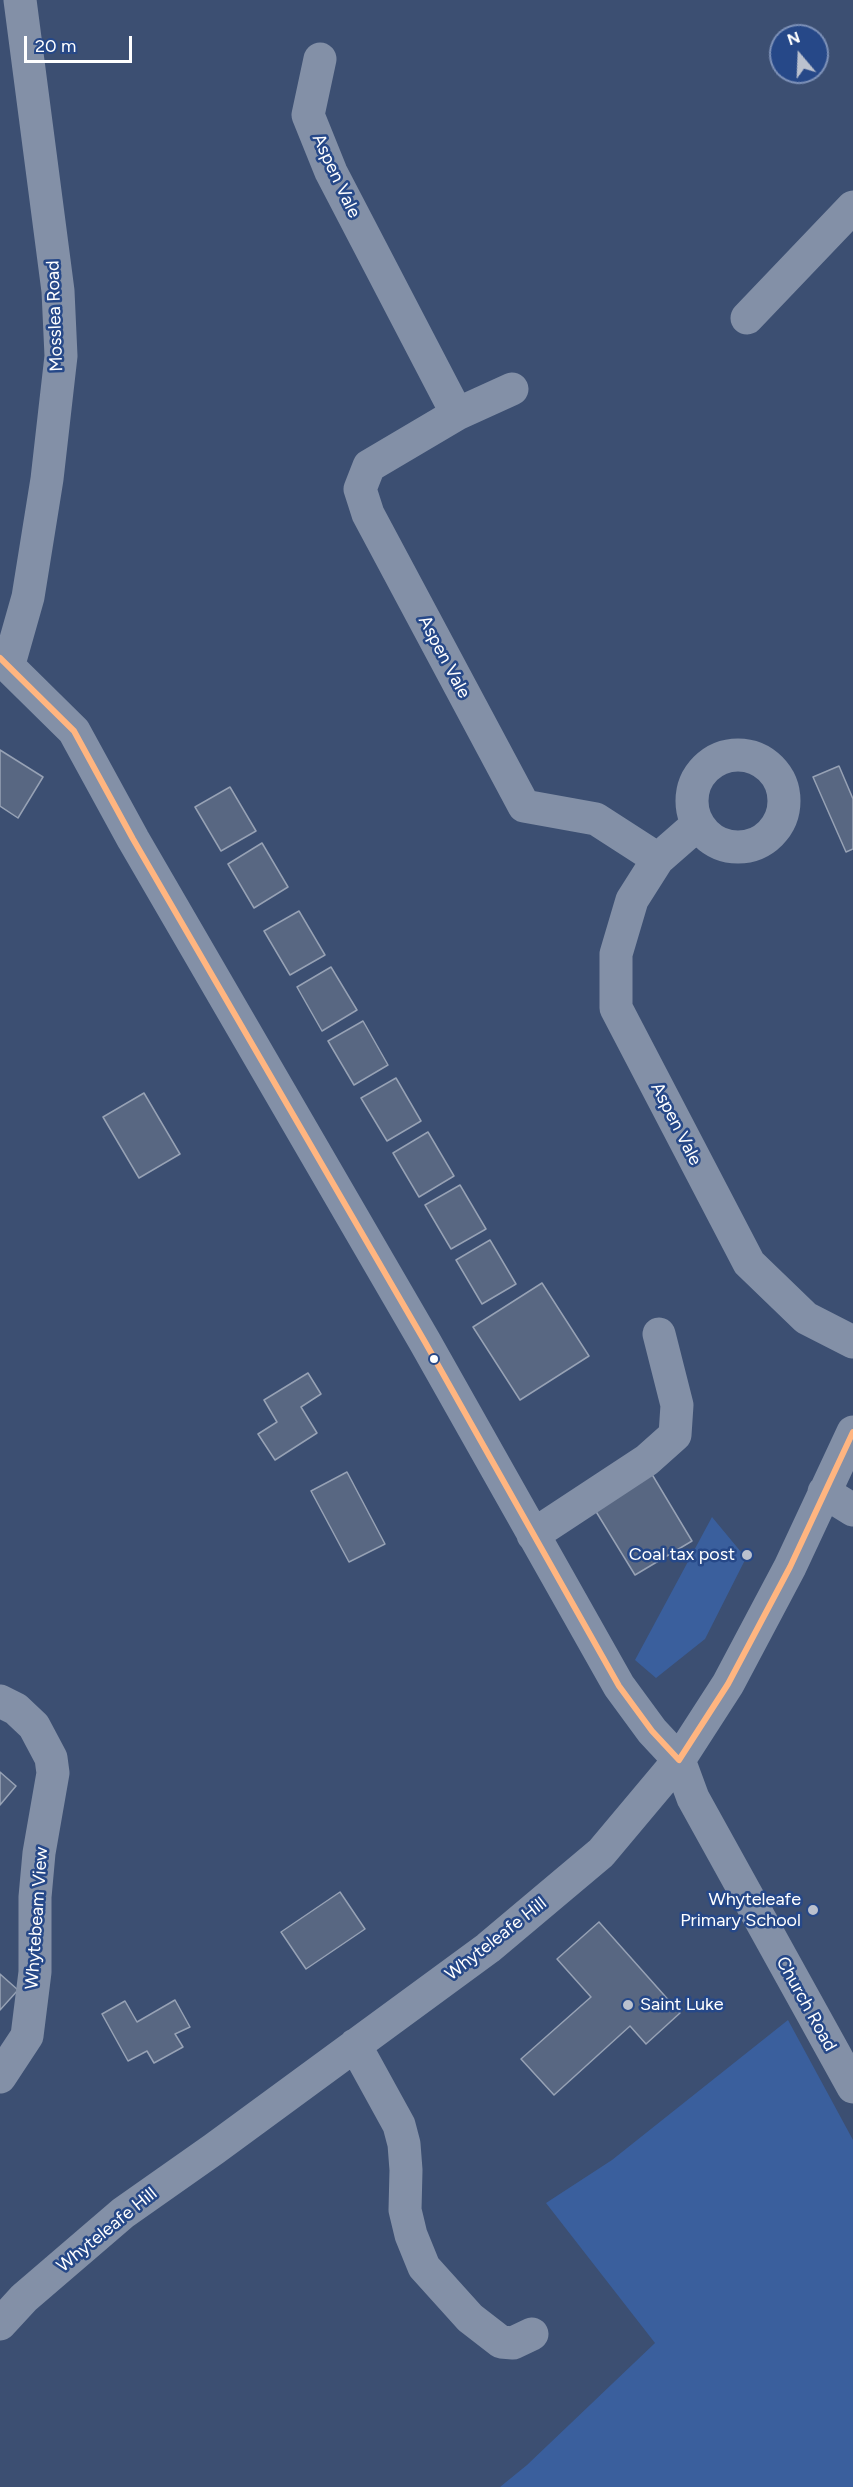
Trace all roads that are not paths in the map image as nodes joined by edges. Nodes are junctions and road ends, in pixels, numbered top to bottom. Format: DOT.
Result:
graph roads {
  1 [pos="21,0"];
  2 [pos="320,59"];
  3 [pos="853,207"];
  4 [pos="747,318"];
  5 [pos="512,389"];
  6 [pos="457,414"];
  7 [pos="4,661"];
  8 [pos="698,824"];
  9 [pos="658,859"];
  10 [pos="659,1334"];
  11 [pos="853,1342"];
  12 [pos="853,1432"];
  13 [pos="825,1492"];
  14 [pos="853,1510"];
  15 [pos="533,1535"];
  16 [pos="0,1701"];
  17 [pos="679,1760"];
  18 [pos="355,2045"];
  19 [pos="0,2078"];
  20 [pos="853,2087"];
  21 [pos="0,2324"];
  22 [pos="532,2334"];
  1 -- 7 [label="street, Mosslea Road"];
  2 -- 6 [label="street, Aspen Vale"];
  3 -- 4 [label="street"];
  5 -- 6 [label="street, Aspen Vale"];
  6 -- 9 [label="street, Aspen Vale"];
  7 -- 15 [label="street"];
  8 -- 9 [label="street, Aspen Vale"];
  9 -- 11 [label="street, Aspen Vale"];
  10 -- 15 [label="street"];
  12 -- 13 [label="street, Whyteleafe Hill"];
  13 -- 14 [label="street"];
  13 -- 17 [label="street, Whyteleafe Hill"];
  15 -- 17 [label="street"];
  16 -- 19 [label="street, Whytebeam View"];
  17 -- 18 [label="street, Whyteleafe Hill"];
  17 -- 20 [label="street, Church Road"];
  18 -- 21 [label="street, Whyteleafe Hill"];
  18 -- 22 [label="street"];
}
